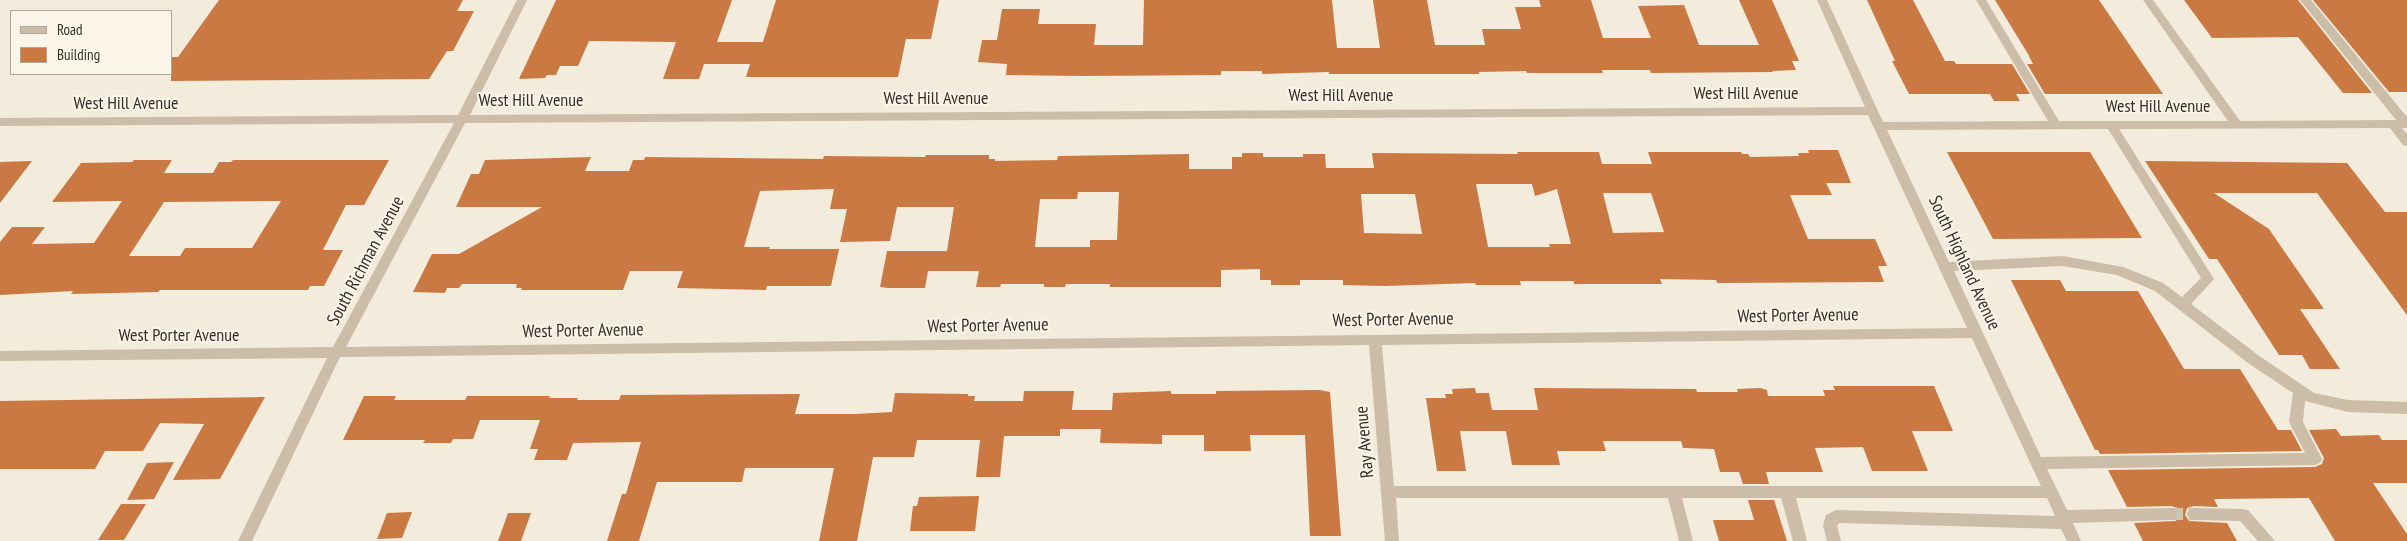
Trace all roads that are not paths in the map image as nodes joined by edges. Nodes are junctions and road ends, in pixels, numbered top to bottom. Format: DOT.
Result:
graph roads {
  1 [pos="522,0"];
  2 [pos="1822,0"];
  3 [pos="1981,0"];
  4 [pos="2148,0"];
  5 [pos="2305,0"];
  6 [pos="1872,111"];
  7 [pos="462,119"];
  8 [pos="0,122"];
  9 [pos="2393,124"];
  10 [pos="2406,124"];
  11 [pos="2111,125"];
  12 [pos="2238,125"];
  13 [pos="1879,126"];
  14 [pos="2056,126"];
  15 [pos="2407,142"];
  16 [pos="1947,267"];
  17 [pos="2182,305"];
  18 [pos="1977,333"];
  19 [pos="1375,339"];
  20 [pos="336,353"];
  21 [pos="0,356"];
  22 [pos="2300,391"];
  23 [pos="2407,408"];
  24 [pos="2038,463"];
  25 [pos="1388,492"];
  26 [pos="2051,492"];
  27 [pos="1787,493"];
  28 [pos="1674,494"];
  29 [pos="2170,514"];
  30 [pos="2194,514"];
  31 [pos="2064,520"];
  32 [pos="244,541"];
  33 [pos="1392,541"];
  34 [pos="1686,541"];
  35 [pos="1800,541"];
  36 [pos="1834,541"];
  37 [pos="2074,541"];
  38 [pos="2268,541"];
  1 -- 7 [label="street, South Richman Avenue"];
  2 -- 6 [label="street, South Highland Avenue"];
  3 -- 14 [label="street"];
  4 -- 12 [label="street"];
  5 -- 10 [label="street"];
  6 -- 7 [label="street, West Hill Avenue"];
  6 -- 13 [label="street, South Highland Avenue"];
  7 -- 8 [label="street, West Hill Avenue"];
  7 -- 20 [label="street, South Richman Avenue"];
  9 -- 10 [label="street, West Hill Avenue"];
  9 -- 12 [label="street, West Hill Avenue"];
  9 -- 15 [label="street"];
  11 -- 12 [label="street, West Hill Avenue"];
  11 -- 14 [label="street, West Hill Avenue"];
  11 -- 17 [label="street"];
  13 -- 14 [label="street, West Hill Avenue"];
  13 -- 16 [label="street, South Highland Avenue"];
  16 -- 17 [label="street"];
  16 -- 18 [label="street, South Highland Avenue"];
  17 -- 22 [label="street"];
  18 -- 19 [label="street, West Porter Avenue"];
  18 -- 24 [label="street, South Highland Avenue"];
  19 -- 20 [label="street, West Porter Avenue"];
  19 -- 25 [label="street, Ray Avenue"];
  20 -- 21 [label="street, West Porter Avenue"];
  20 -- 32 [label="street, South Richman Avenue"];
  22 -- 23 [label="street"];
  22 -- 24 [label="street"];
  24 -- 26 [label="street, South Highland Avenue"];
  25 -- 28 [label="street"];
  25 -- 33 [label="street, Ray Avenue"];
  26 -- 27 [label="street"];
  26 -- 31 [label="street, South Highland Avenue"];
  27 -- 28 [label="street"];
  27 -- 35 [label="street"];
  28 -- 34 [label="street"];
  29 -- 31 [label="street"];
  30 -- 38 [label="street"];
  31 -- 36 [label="street"];
  31 -- 37 [label="street, South Highland Avenue"];
}
